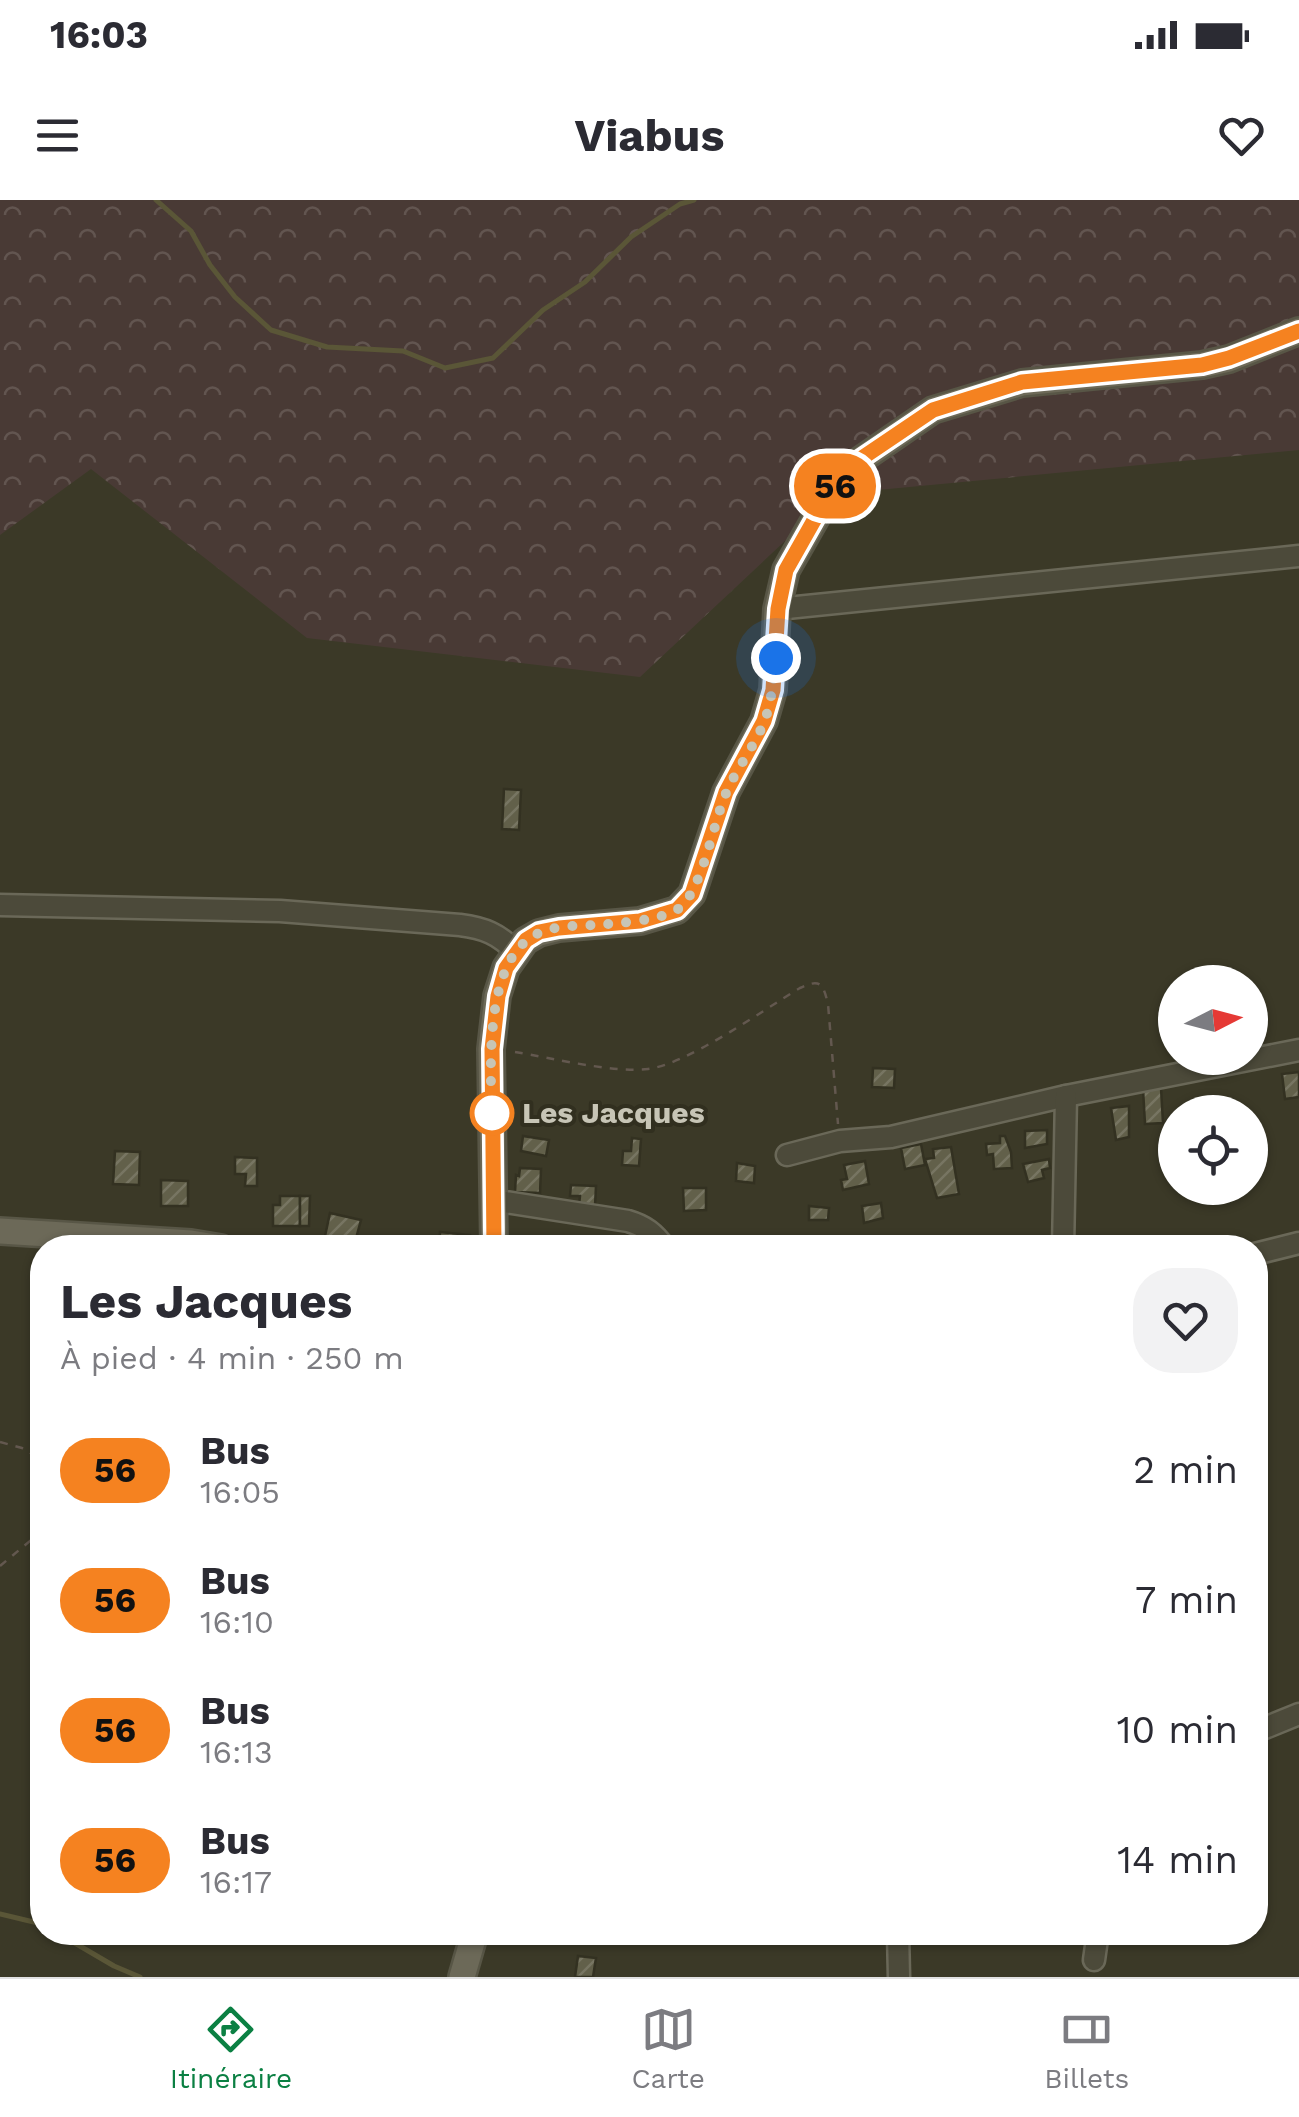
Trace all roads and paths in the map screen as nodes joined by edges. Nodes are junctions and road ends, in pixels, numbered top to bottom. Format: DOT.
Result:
graph roads {
  1 [pos="1299,331"];
  2 [pos="1299,556"];
  3 [pos="778,609"];
  4 [pos="0,904"];
  5 [pos="516,952"];
  6 [pos="492,1049"];
  7 [pos="1299,1050"];
  8 [pos="1066,1096"];
  9 [pos="840,1141"];
  10 [pos="788,1155"];
  11 [pos="492,1200"];
  12 [pos="0,1231"];
  13 [pos="64,1235"];
  14 [pos="493,1235"];
  15 [pos="655,1235"];
  16 [pos="1063,1235"];
  17 [pos="1299,1243"];
  18 [pos="1268,1251"];
  19 [pos="0,1442"];
  20 [pos="30,1453"];
  21 [pos="30,1541"];
  22 [pos="0,1566"];
  23 [pos="1299,1714"];
  24 [pos="1268,1727"];
  25 [pos="471,1945"];
  26 [pos="898,1945"];
  27 [pos="1096,1945"];
  28 [pos="1094,1960"];
  29 [pos="462,1977"];
  30 [pos="899,1977"];
  1 -- 3 [label="main road"];
  2 -- 3 [label="street"];
  3 -- 5 [label="main road"];
  4 -- 5 [label="street"];
  5 -- 6 [label="main road"];
  6 -- 9 [label="path"];
  6 -- 11 [label="main road"];
  7 -- 8 [label="street"];
  8 -- 9 [label="street"];
  8 -- 16 [label="street"];
  9 -- 10 [label="street"];
  11 -- 14 [label="main road"];
  11 -- 15 [label="street"];
  12 -- 13 [label="main road"];
  17 -- 18 [label="street"];
  19 -- 20 [label="path"];
  21 -- 22 [label="path"];
  23 -- 24 [label="street"];
  25 -- 29 [label="main road"];
  26 -- 30 [label="street"];
  27 -- 28 [label="street"];
}
